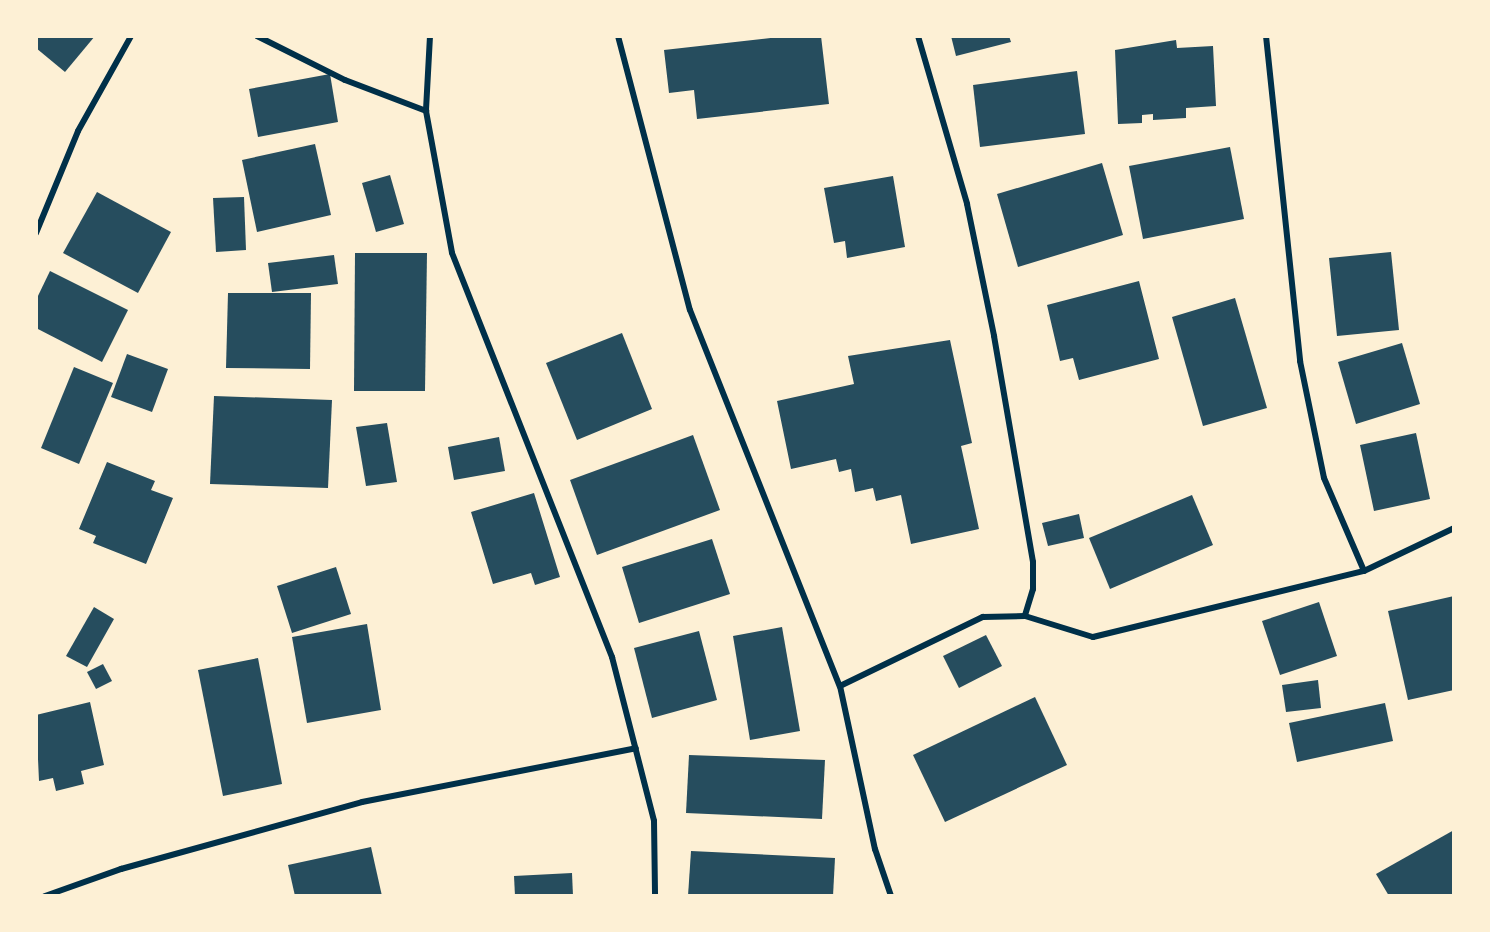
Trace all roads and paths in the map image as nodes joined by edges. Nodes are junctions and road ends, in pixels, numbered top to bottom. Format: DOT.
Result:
graph roads {
  1 [pos="130,36"];
  2 [pos="257,36"];
  3 [pos="430,36"];
  4 [pos="618,36"];
  5 [pos="918,36"];
  6 [pos="1266,36"];
  7 [pos="426,111"];
  8 [pos="36,233"];
  9 [pos="1454,528"];
  10 [pos="1364,571"];
  11 [pos="1024,616"];
  12 [pos="840,686"];
  13 [pos="636,748"];
  14 [pos="45,896"];
  15 [pos="655,896"];
  16 [pos="891,896"];
  1 -- 8 [label="street"];
  2 -- 7 [label="street"];
  3 -- 7 [label="street"];
  4 -- 12 [label="street"];
  5 -- 11 [label="street"];
  6 -- 10 [label="street"];
  7 -- 13 [label="street"];
  9 -- 10 [label="street"];
  10 -- 11 [label="street"];
  11 -- 12 [label="street"];
  12 -- 16 [label="street"];
  13 -- 14 [label="street"];
  13 -- 15 [label="street"];
}
